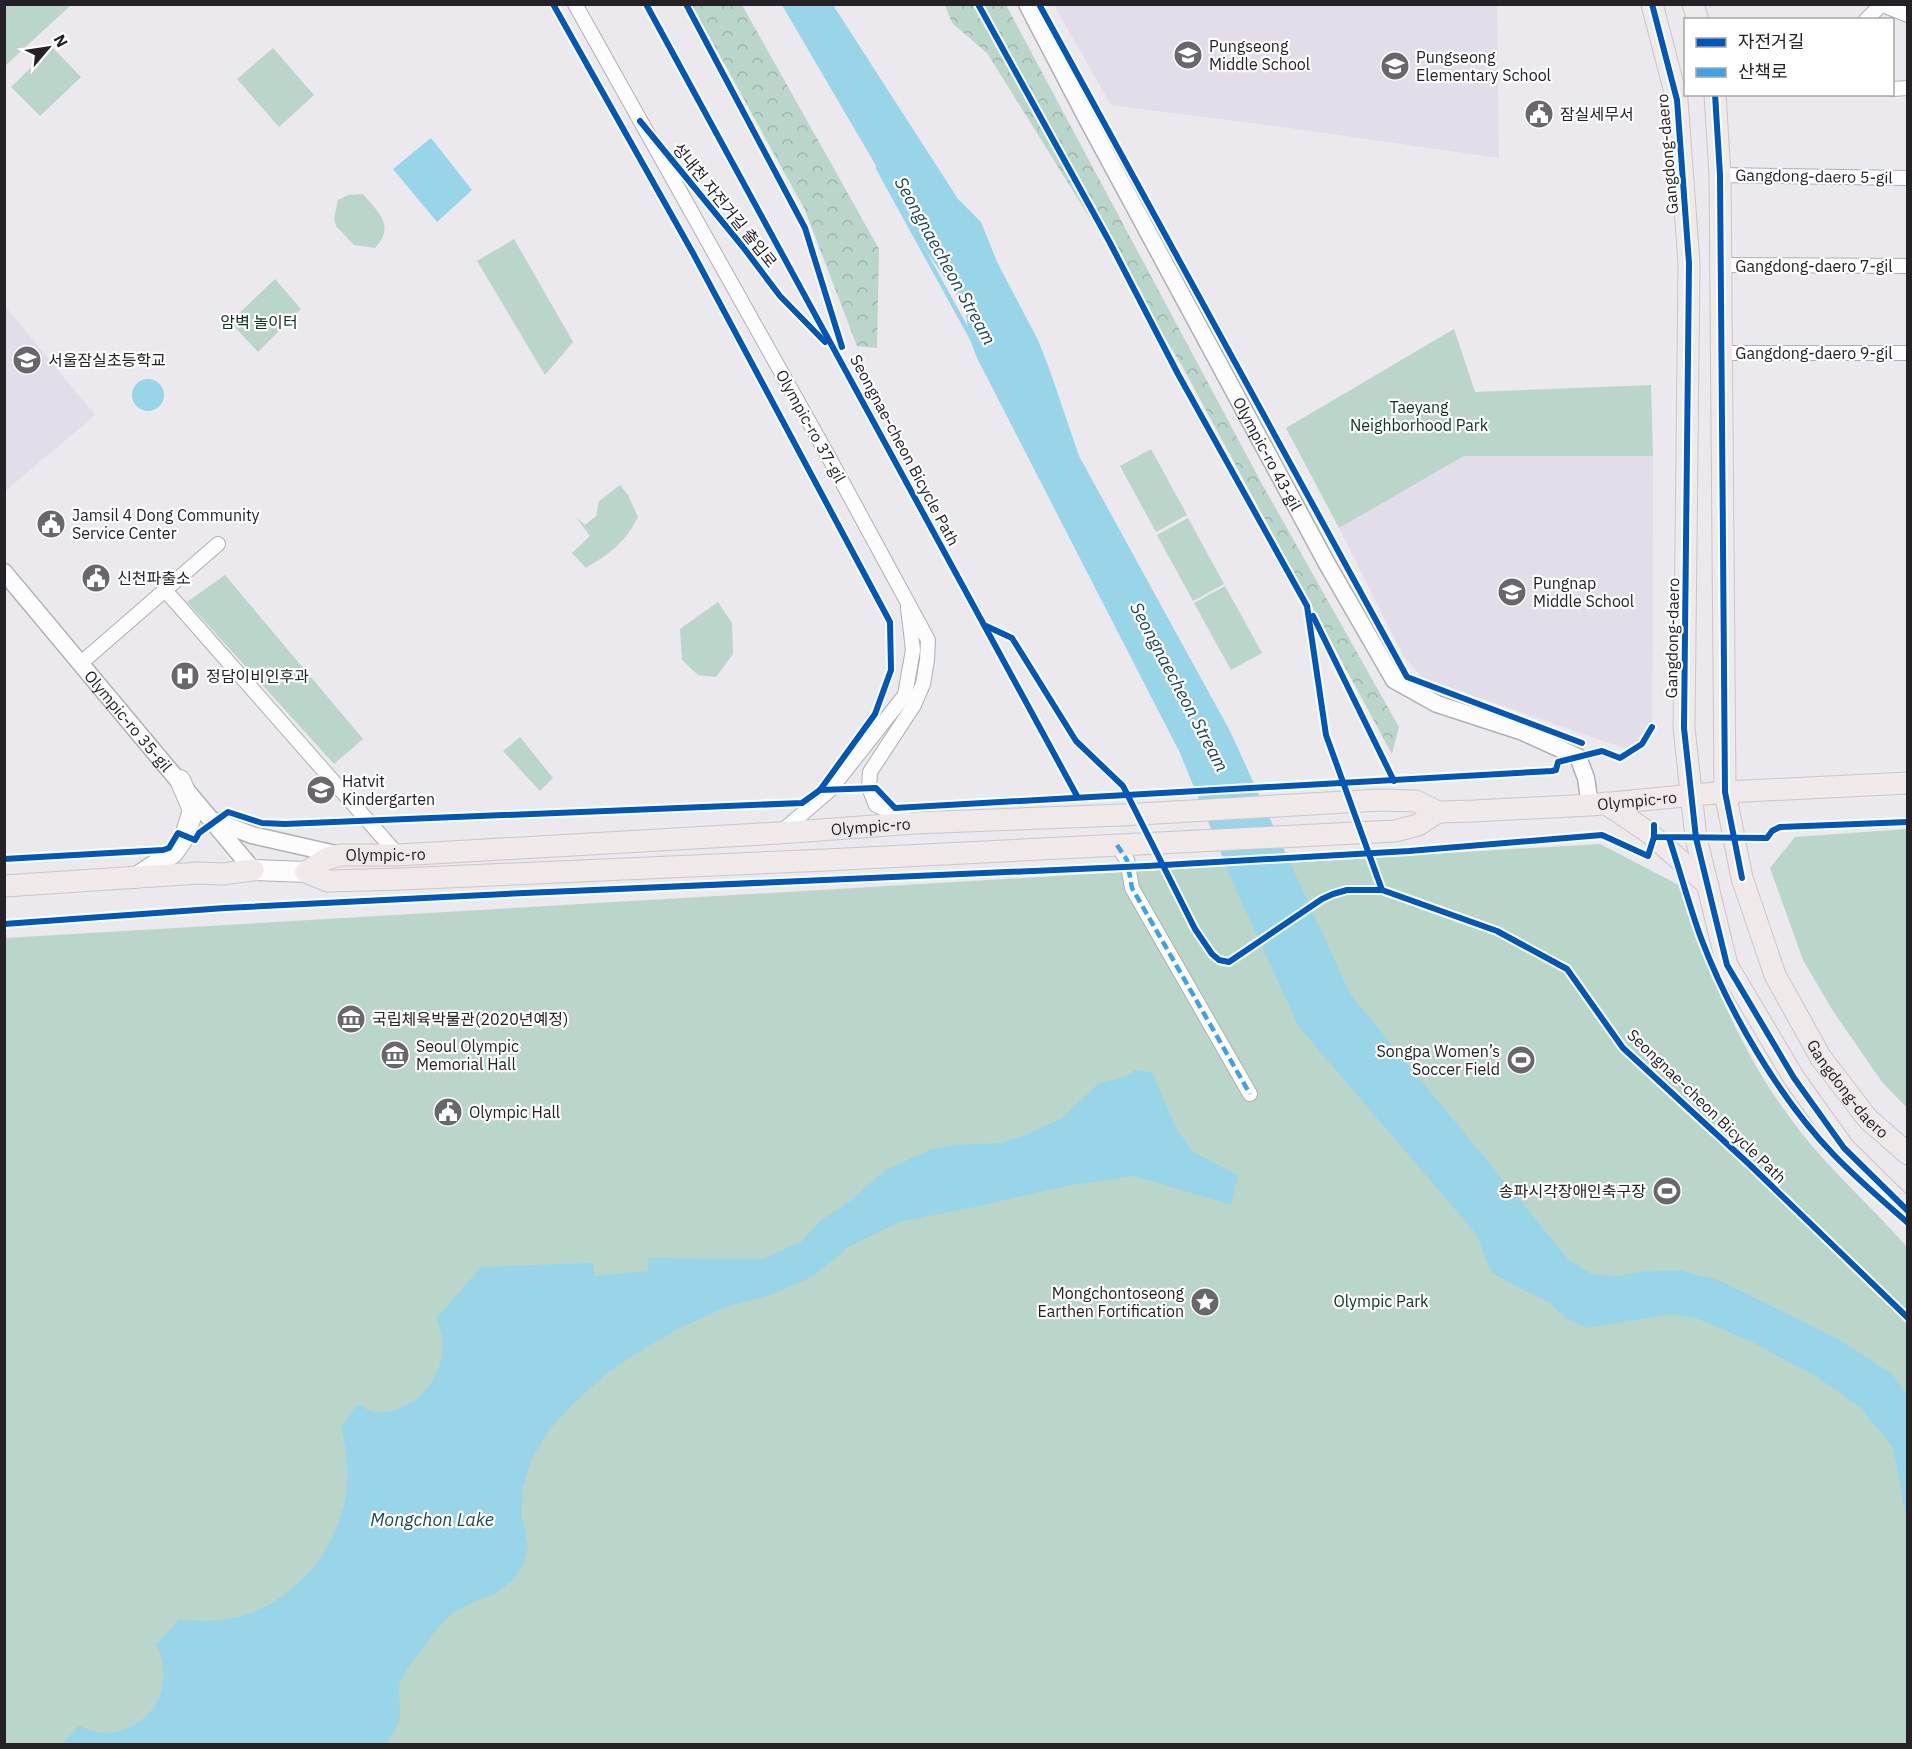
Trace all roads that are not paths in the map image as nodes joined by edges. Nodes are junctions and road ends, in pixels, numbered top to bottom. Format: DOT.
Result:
graph roads {
  1 [pos="575,4"];
  2 [pos="1027,4"];
  3 [pos="1652,4"];
  4 [pos="1881,5"];
  5 [pos="1908,15"];
  6 [pos="1868,18"];
  7 [pos="1715,96"];
  8 [pos="1719,175"];
  9 [pos="1908,178"];
  10 [pos="1720,265"];
  11 [pos="1908,266"];
  12 [pos="1721,352"];
  13 [pos="1908,353"];
  14 [pos="218,544"];
  15 [pos="4,572"];
  16 [pos="165,590"];
  17 [pos="907,600"];
  18 [pos="81,663"];
  19 [pos="180,780"];
  20 [pos="1908,783"];
  21 [pos="1725,792"];
  22 [pos="1690,796"];
  23 [pos="1597,804"];
  24 [pos="1438,812"];
  25 [pos="214,821"];
  26 [pos="915,823"];
  27 [pos="779,833"];
  28 [pos="1123,845"];
  29 [pos="341,855"];
  30 [pos="398,855"];
  31 [pos="253,870"];
  32 [pos="306,872"];
  33 [pos="135,878"];
  34 [pos="1708,885"];
  35 [pos="4,886"];
  36 [pos="1250,1094"];
  37 [pos="1908,1154"];
  38 [pos="1908,1211"];
  1 -- 17 [label="street, Olympic-ro 37-gil"];
  2 -- 23 [label="street, Olympic-ro 43-gil"];
  3 -- 22 [label="main road, Gangdong-daero"];
  4 -- 5 [label="street"];
  4 -- 6 [label="street"];
  7 -- 8 [label="main road, Gangdong-daero"];
  8 -- 9 [label="street, Gangdong-daero 5-gil"];
  8 -- 10 [label="main road, Gangdong-daero"];
  10 -- 11 [label="street, Gangdong-daero 7-gil"];
  10 -- 12 [label="main road, Gangdong-daero"];
  12 -- 13 [label="street, Gangdong-daero 9-gil"];
  12 -- 21 [label="main road, Gangdong-daero"];
  14 -- 16 [label="street"];
  15 -- 18 [label="street, Olympic-ro 35-gil"];
  16 -- 18 [label="street"];
  16 -- 30 [label="street"];
  17 -- 26 [label="street"];
  17 -- 27 [label="street, Olympic-ro 37-gil"];
  18 -- 19 [label="street, Olympic-ro 35-gil"];
  19 -- 25 [label="street, Olympic-ro 35-gil"];
  19 -- 33 [label="main road"];
  20 -- 21 [label="main road, Olympic-ro"];
  21 -- 22 [label="main road, Olympic-ro"];
  21 -- 37 [label="main road, Gangdong-daero"];
  22 -- 23 [label="main road, Olympic-ro"];
  22 -- 34 [label="main road, Gangdong-daero"];
  23 -- 24 [label="main road, Olympic-ro"];
  23 -- 34 [label="main road"];
  24 -- 26 [label="main road, Olympic-ro"];
  24 -- 28 [label="main road, Olympic-ro"];
  25 -- 29 [label="street"];
  25 -- 31 [label="street, Olympic-ro 35-gil"];
  26 -- 27 [label="main road, Olympic-ro"];
  27 -- 30 [label="main road, Olympic-ro"];
  28 -- 32 [label="main road, Olympic-ro"];
  28 -- 36 [label="street"];
  29 -- 30 [label="main road, Olympic-ro"];
  29 -- 32 [label="main road, Olympic-ro"];
  31 -- 32 [label="main road, Olympic-ro"];
  31 -- 33 [label="main road, Olympic-ro"];
  33 -- 35 [label="main road, Olympic-ro"];
  34 -- 38 [label="main road, Gangdong-daero"];
}
